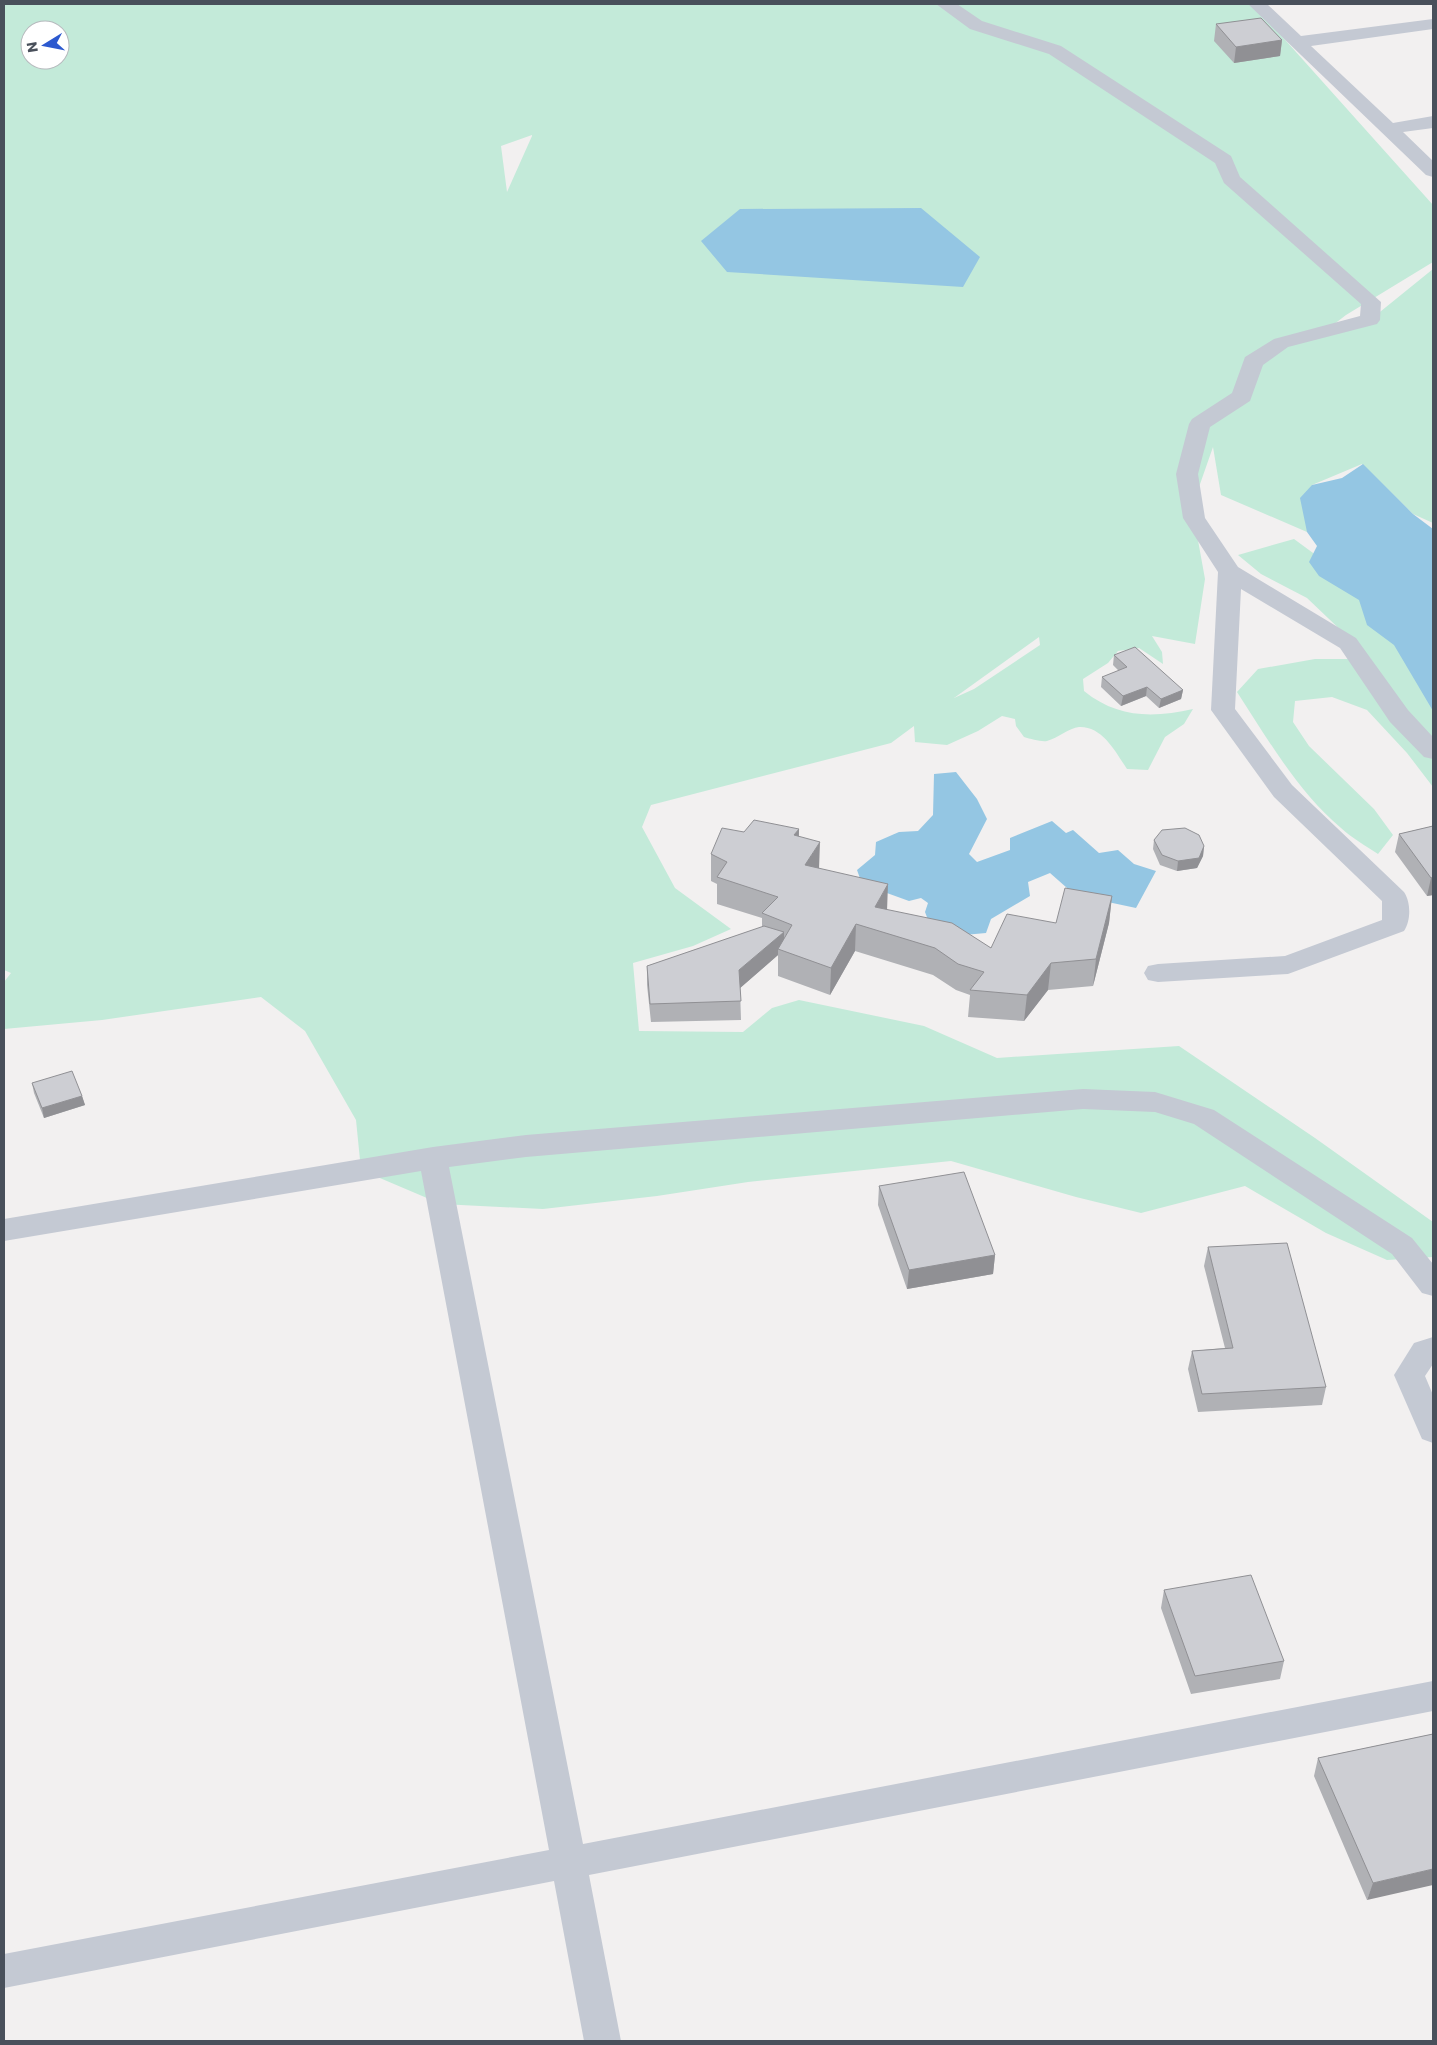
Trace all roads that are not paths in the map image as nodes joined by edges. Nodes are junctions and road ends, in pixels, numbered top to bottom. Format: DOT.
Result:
graph roads {
  1 [pos="944,4"];
  2 [pos="1258,4"];
  3 [pos="1433,24"];
  4 [pos="1298,42"];
  5 [pos="1433,122"];
  6 [pos="1389,128"];
  7 [pos="1433,170"];
  8 [pos="1230,572"];
  9 [pos="1433,751"];
  10 [pos="1158,973"];
  11 [pos="433,1158"];
  12 [pos="4,1230"];
  13 [pos="1433,1285"];
  14 [pos="1433,1349"];
  15 [pos="1433,1430"];
  16 [pos="1433,1696"];
  17 [pos="569,1862"];
  18 [pos="4,1971"];
  19 [pos="603,2041"];
  1 -- 8 [label="street"];
  2 -- 4 [label="street"];
  3 -- 4 [label="street"];
  4 -- 6 [label="street"];
  5 -- 6 [label="street"];
  6 -- 7 [label="street"];
  8 -- 9 [label="street"];
  8 -- 10 [label="street"];
  11 -- 12 [label="street"];
  11 -- 13 [label="street"];
  11 -- 17 [label="street"];
  14 -- 15 [label="street"];
  16 -- 17 [label="street"];
  17 -- 18 [label="street"];
  17 -- 19 [label="street"];
}
